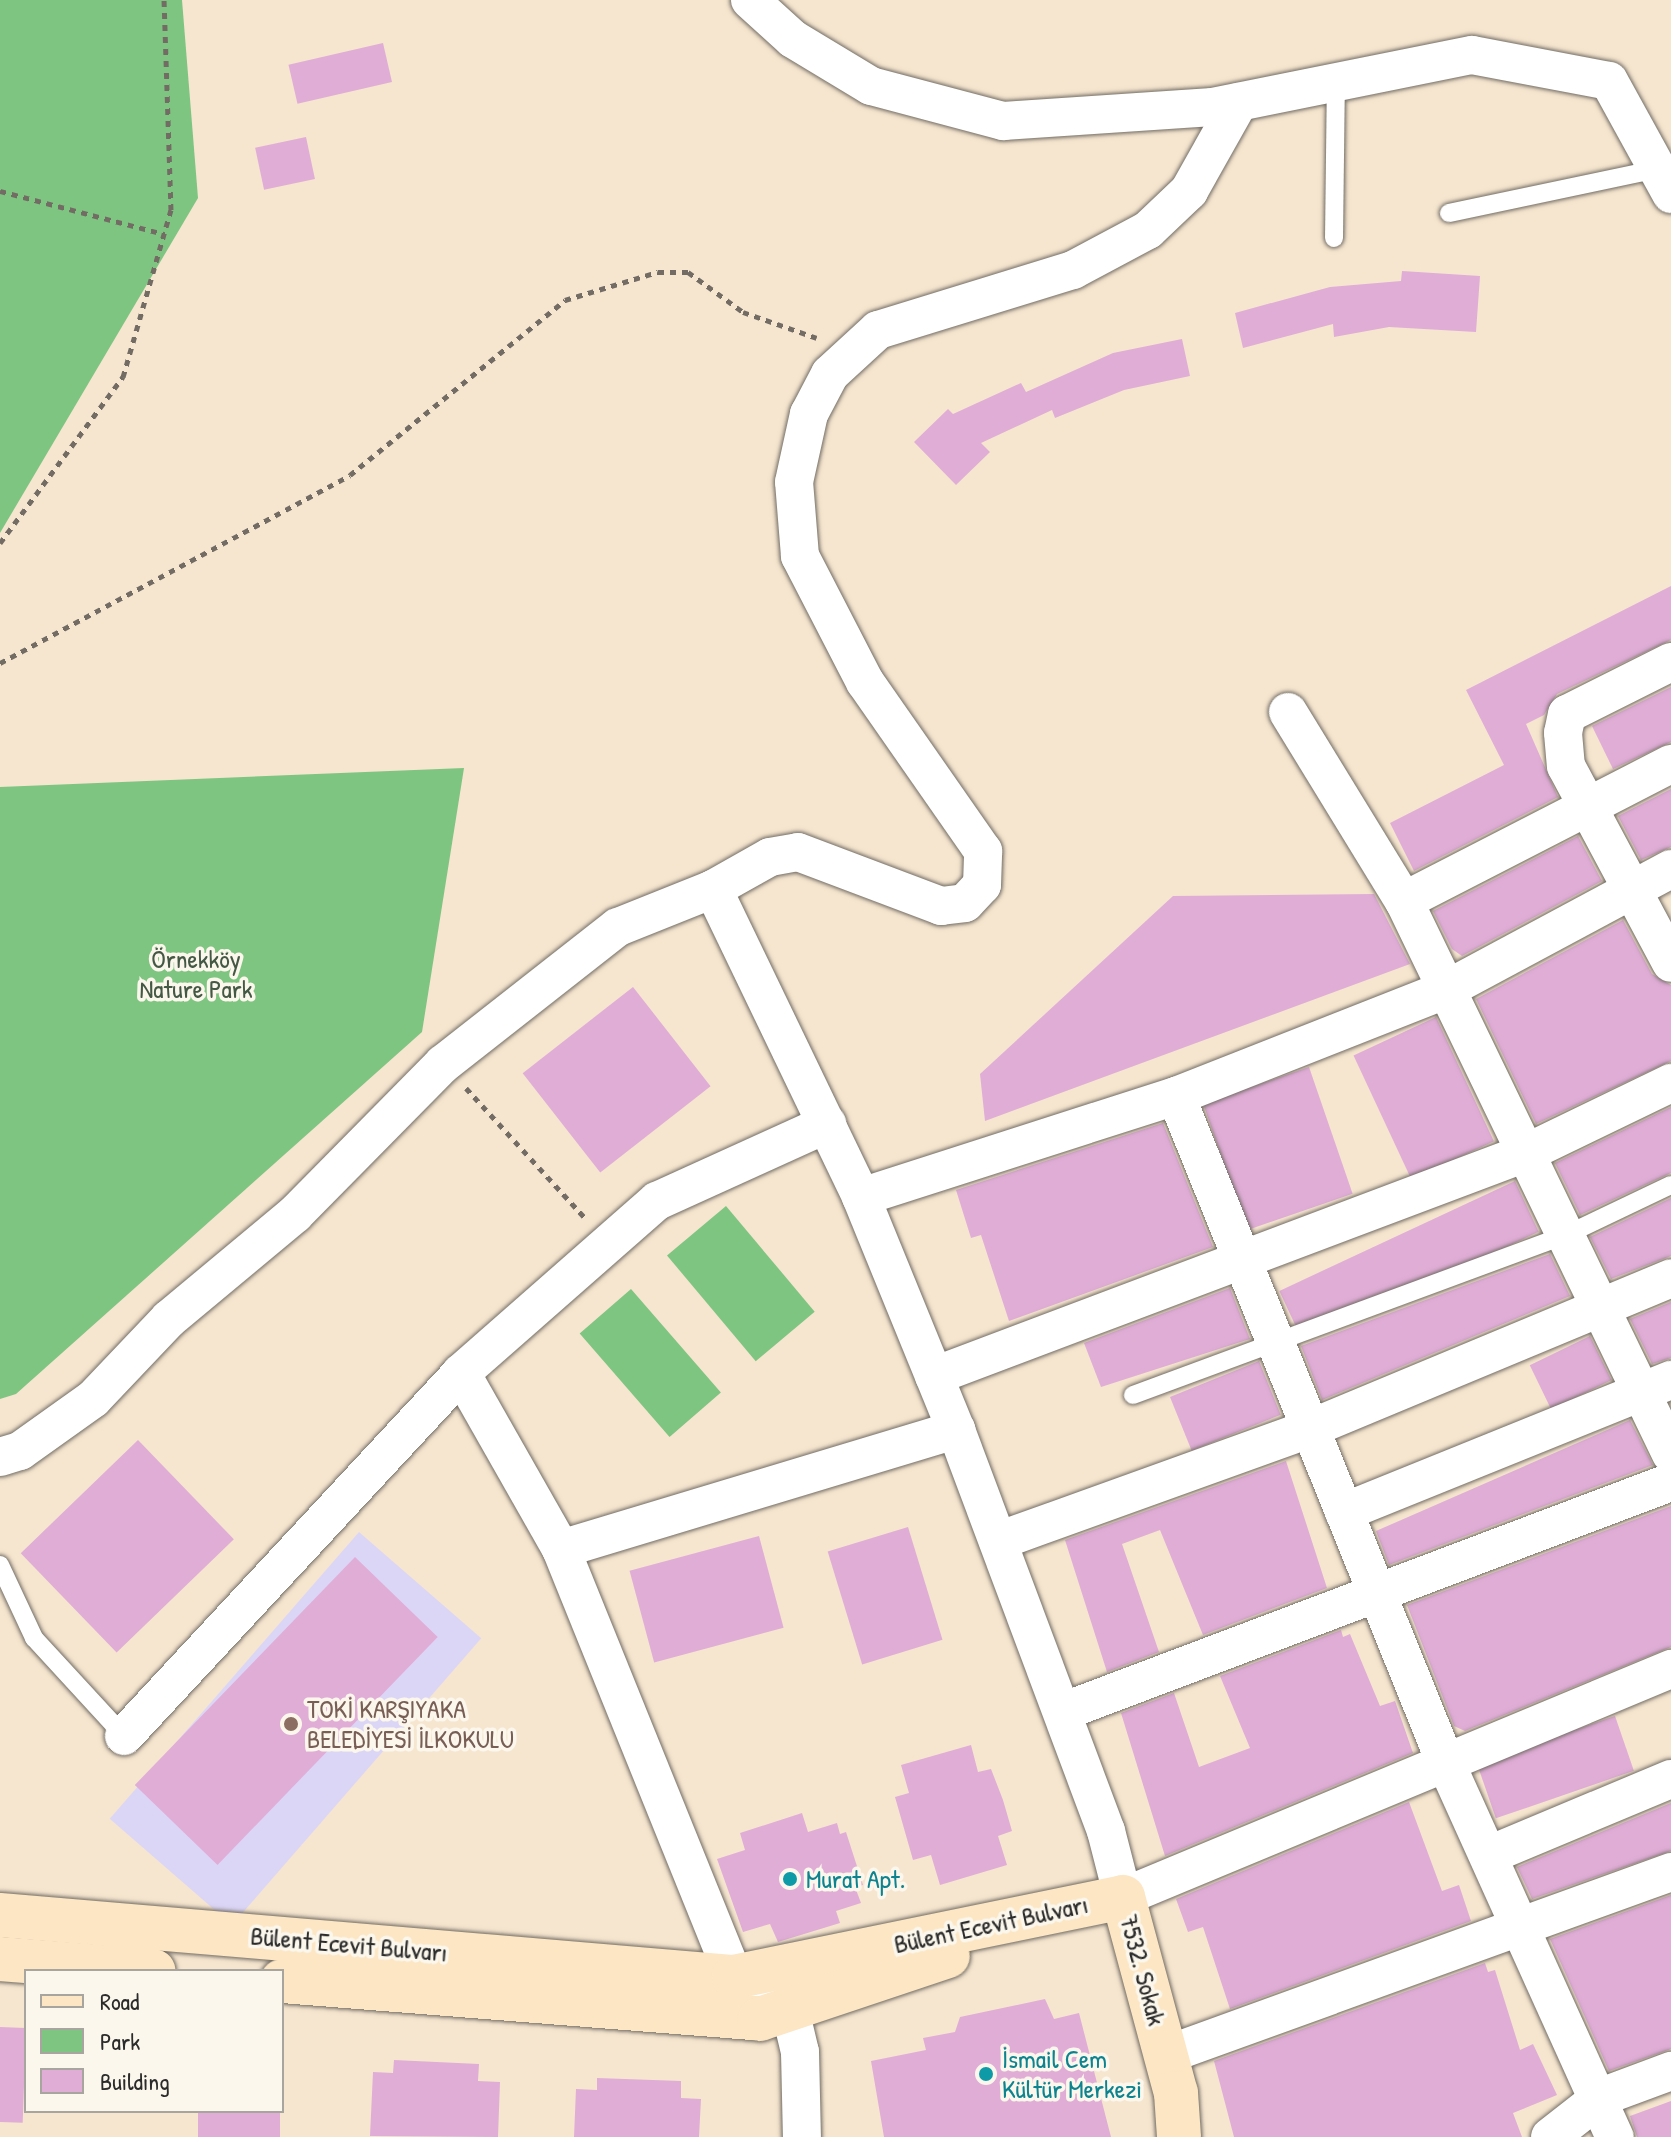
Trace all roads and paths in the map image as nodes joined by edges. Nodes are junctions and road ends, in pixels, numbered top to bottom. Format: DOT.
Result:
graph roads {
  1 [pos="164,0"];
  2 [pos="750,0"];
  3 [pos="1336,82"];
  4 [pos="1239,102"];
  5 [pos="1664,182"];
  6 [pos="0,191"];
  7 [pos="1449,213"];
  8 [pos="164,234"];
  9 [pos="1334,238"];
  10 [pos="845,356"];
  11 [pos="0,543"];
  12 [pos="1671,662"];
  13 [pos="0,663"];
  14 [pos="1288,712"];
  15 [pos="1671,764"];
  16 [pos="1588,806"];
  17 [pos="1671,869"];
  18 [pos="1633,887"];
  19 [pos="713,889"];
  20 [pos="1404,901"];
  21 [pos="1671,963"];
  22 [pos="1447,989"];
  23 [pos="443,1064"];
  24 [pos="1671,1083"];
  25 [pos="1176,1096"];
  26 [pos="827,1124"];
  27 [pos="1528,1152"];
  28 [pos="1671,1185"];
  29 [pos="861,1197"];
  30 [pos="1566,1235"];
  31 [pos="608,1244"];
  32 [pos="1240,1261"];
  33 [pos="1671,1278"];
  34 [pos="1602,1311"];
  35 [pos="1274,1345"];
  36 [pos="461,1373"];
  37 [pos="934,1376"];
  38 [pos="1656,1387"];
  39 [pos="1133,1395"];
  40 [pos="1309,1429"];
  41 [pos="956,1430"];
  42 [pos="1671,1454"];
  43 [pos="0,1457"];
  44 [pos="1671,1482"];
  45 [pos="1344,1512"];
  46 [pos="998,1541"];
  47 [pos="561,1549"];
  48 [pos="0,1565"];
  49 [pos="1379,1596"];
  50 [pos="1671,1669"];
  51 [pos="1062,1712"];
  52 [pos="124,1736"];
  53 [pos="1444,1759"];
  54 [pos="1671,1779"];
  55 [pos="1489,1855"];
  56 [pos="1671,1872"];
  57 [pos="1123,1897"];
  58 [pos="0,1915"];
  59 [pos="1524,1930"];
  60 [pos="0,1959"];
  61 [pos="128,1969"];
  62 [pos="734,1977"];
  63 [pos="284,1981"];
  64 [pos="790,2010"];
  65 [pos="1166,2055"];
  66 [pos="1671,2071"];
  67 [pos="1601,2097"];
  68 [pos="802,2137"];
  69 [pos="1179,2137"];
  70 [pos="1550,2137"];
  71 [pos="1615,2137"];
  1 -- 8 [label="path"];
  2 -- 4 [label="street"];
  3 -- 4 [label="street"];
  3 -- 5 [label="street"];
  3 -- 9 [label="lane"];
  4 -- 10 [label="street"];
  5 -- 7 [label="lane"];
  6 -- 8 [label="path"];
  8 -- 11 [label="path"];
  10 -- 13 [label="path"];
  10 -- 19 [label="street"];
  12 -- 16 [label="street"];
  14 -- 20 [label="street"];
  15 -- 16 [label="street"];
  16 -- 18 [label="street"];
  16 -- 20 [label="street"];
  17 -- 18 [label="street"];
  18 -- 21 [label="street"];
  18 -- 22 [label="street"];
  19 -- 23 [label="street"];
  19 -- 26 [label="street"];
  20 -- 22 [label="street"];
  22 -- 25 [label="street"];
  22 -- 27 [label="street"];
  23 -- 31 [label="path"];
  23 -- 43 [label="street"];
  24 -- 27 [label="street"];
  25 -- 29 [label="street"];
  25 -- 32 [label="street"];
  26 -- 29 [label="street"];
  26 -- 31 [label="street"];
  27 -- 30 [label="street"];
  27 -- 32 [label="street"];
  28 -- 30 [label="lane"];
  29 -- 37 [label="street"];
  30 -- 34 [label="street"];
  30 -- 35 [label="lane"];
  31 -- 36 [label="street"];
  32 -- 35 [label="street"];
  32 -- 37 [label="street"];
  33 -- 34 [label="street"];
  34 -- 38 [label="street"];
  34 -- 40 [label="street"];
  35 -- 39 [label="lane"];
  35 -- 40 [label="street"];
  36 -- 47 [label="street"];
  36 -- 52 [label="street"];
  37 -- 41 [label="street"];
  38 -- 42 [label="street"];
  38 -- 45 [label="street"];
  40 -- 45 [label="street"];
  40 -- 46 [label="street"];
  41 -- 46 [label="street"];
  41 -- 47 [label="street"];
  44 -- 49 [label="street"];
  45 -- 49 [label="street"];
  46 -- 51 [label="street"];
  47 -- 62 [label="street"];
  48 -- 52 [label="lane"];
  49 -- 51 [label="street"];
  49 -- 53 [label="street"];
  50 -- 53 [label="street"];
  51 -- 57 [label="street"];
  53 -- 55 [label="street"];
  53 -- 57 [label="street"];
  54 -- 55 [label="street"];
  55 -- 59 [label="street"];
  56 -- 59 [label="street"];
  57 -- 62 [label="street, Bülent Ecevit Bulvarı"];
  57 -- 64 [label="street, Bülent Ecevit Bulvarı"];
  57 -- 65 [label="street, 7532. Sokak"];
  58 -- 62 [label="street, Bülent Ecevit Bulvarı"];
  59 -- 65 [label="street"];
  59 -- 67 [label="street"];
  60 -- 61 [label="street"];
  62 -- 64 [label="street"];
  63 -- 64 [label="street, Bülent Ecevit Bulvarı"];
  64 -- 68 [label="street"];
  65 -- 69 [label="street, 7532. Sokak"];
  66 -- 67 [label="street"];
  67 -- 70 [label="street"];
  67 -- 71 [label="street"];
}
